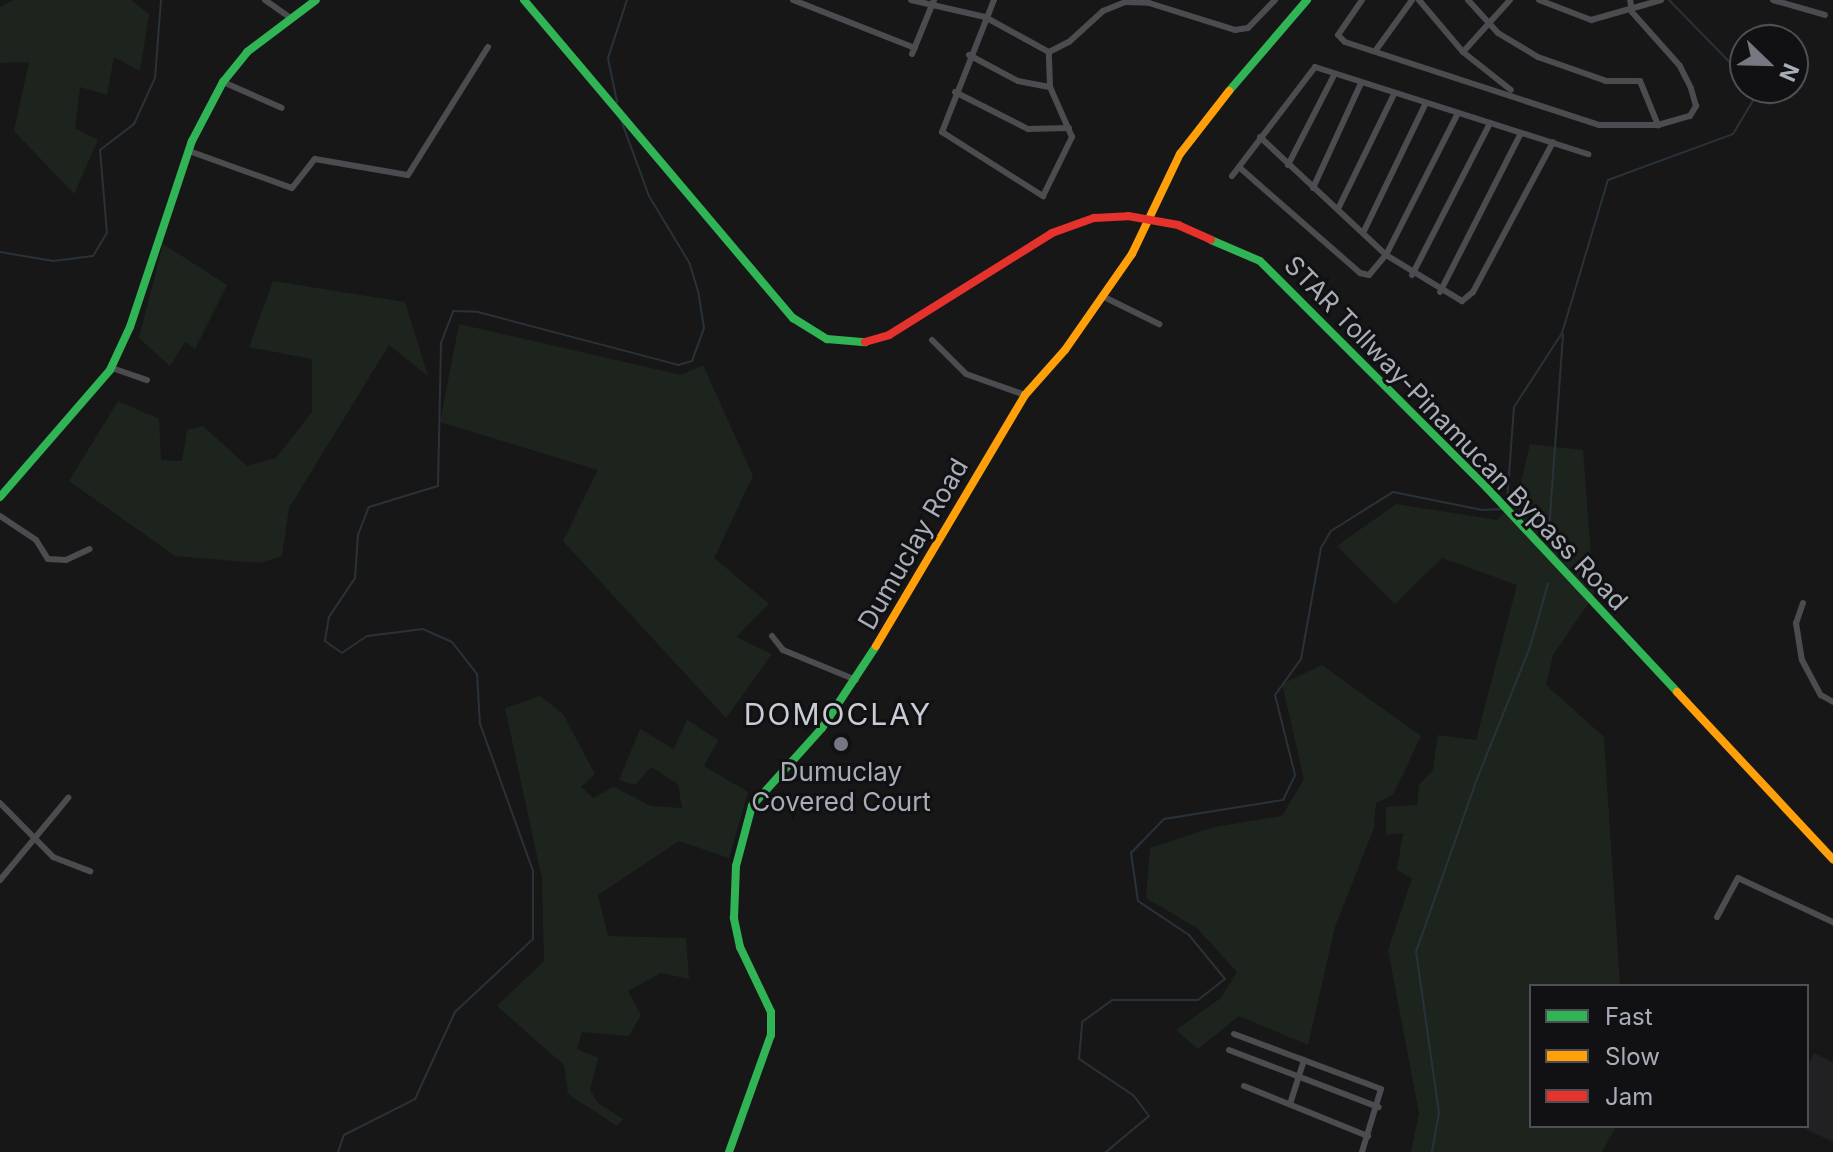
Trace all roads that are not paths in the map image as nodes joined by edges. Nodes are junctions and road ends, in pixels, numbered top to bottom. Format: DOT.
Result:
graph roads {
  1 [pos="265,0"];
  2 [pos="316,0"];
  3 [pos="524,0"];
  4 [pos="793,0"];
  5 [pos="911,0"];
  6 [pos="994,0"];
  7 [pos="1275,0"];
  8 [pos="1362,0"];
  9 [pos="1412,0"];
  10 [pos="1419,0"];
  11 [pos="1468,0"];
  12 [pos="1510,0"];
  13 [pos="1539,0"];
  14 [pos="1630,0"];
  15 [pos="1661,0"];
  16 [pos="1776,0"];
  17 [pos="1125,1"];
  18 [pos="1303,1"];
  19 [pos="933,4"];
  20 [pos="1632,12"];
  21 [pos="1825,15"];
  22 [pos="289,17"];
  23 [pos="985,17"];
  24 [pos="1488,23"];
  25 [pos="488,47"];
  26 [pos="1376,50"];
  27 [pos="1049,52"];
  28 [pos="1463,52"];
  29 [pos="969,55"];
  30 [pos="1334,75"];
  31 [pos="223,82"];
  32 [pos="1361,83"];
  33 [pos="1050,87"];
  34 [pos="955,92"];
  35 [pos="1394,94"];
  36 [pos="1517,94"];
  37 [pos="1426,103"];
  38 [pos="282,108"];
  39 [pos="1458,113"];
  40 [pos="1490,123"];
  41 [pos="1658,125"];
  42 [pos="1069,128"];
  43 [pos="1521,133"];
  44 [pos="1260,137"];
  45 [pos="1553,142"];
  46 [pos="189,151"];
  47 [pos="1588,154"];
  48 [pos="1288,165"];
  49 [pos="1239,167"];
  50 [pos="1232,176"];
  51 [pos="1313,188"];
  52 [pos="1338,209"];
  53 [pos="1148,220"];
  54 [pos="1364,231"];
  55 [pos="1386,255"];
  56 [pos="1412,275"];
  57 [pos="1440,292"];
  58 [pos="1102,296"];
  59 [pos="1159,324"];
  60 [pos="932,340"];
  61 [pos="112,368"];
  62 [pos="147,380"];
  63 [pos="1025,395"];
  64 [pos="0,497"];
  65 [pos="0,516"];
  66 [pos="90,549"];
  67 [pos="1803,603"];
  68 [pos="772,636"];
  69 [pos="856,680"];
  70 [pos="1833,702"];
  71 [pos="68,798"];
  72 [pos="0,803"];
  73 [pos="35,843"];
  74 [pos="1833,859"];
  75 [pos="90,871"];
  76 [pos="0,880"];
  77 [pos="1717,917"];
  78 [pos="1833,922"];
  79 [pos="1234,1034"];
  80 [pos="1229,1050"];
  81 [pos="1304,1060"];
  82 [pos="1300,1077"];
  83 [pos="1244,1086"];
  84 [pos="1290,1104"];
  85 [pos="1378,1107"];
  86 [pos="1368,1136"];
  87 [pos="729,1152"];
  88 [pos="1362,1152"];
  1 -- 22 [label="street"];
  2 -- 22 [label="street"];
  3 -- 53 [label="street, STAR Tollway-Pinamucan Bypass Road"];
  4 -- 19 [label="street"];
  5 -- 19 [label="street"];
  6 -- 23 [label="street"];
  7 -- 17 [label="street"];
  8 -- 26 [label="street"];
  9 -- 26 [label="street"];
  10 -- 28 [label="street"];
  11 -- 24 [label="street"];
  12 -- 24 [label="street"];
  13 -- 20 [label="street"];
  14 -- 20 [label="street"];
  15 -- 20 [label="street"];
  16 -- 21 [label="street"];
  17 -- 27 [label="street"];
  18 -- 53 [label="street, Dumuclay Road"];
  19 -- 23 [label="street"];
  20 -- 41 [label="street"];
  22 -- 31 [label="street"];
  23 -- 27 [label="street"];
  23 -- 29 [label="street"];
  24 -- 28 [label="street"];
  24 -- 41 [label="street"];
  25 -- 46 [label="street"];
  26 -- 36 [label="street"];
  27 -- 33 [label="street"];
  28 -- 36 [label="street"];
  29 -- 33 [label="street"];
  29 -- 34 [label="street"];
  30 -- 32 [label="street"];
  30 -- 44 [label="street"];
  30 -- 48 [label="street"];
  31 -- 38 [label="street"];
  31 -- 46 [label="street"];
  32 -- 35 [label="street"];
  32 -- 51 [label="street"];
  33 -- 42 [label="street"];
  34 -- 42 [label="street"];
  34 -- 42 [label="street"];
  35 -- 37 [label="street"];
  35 -- 52 [label="street"];
  36 -- 41 [label="street"];
  37 -- 39 [label="street"];
  37 -- 54 [label="street"];
  39 -- 40 [label="street"];
  39 -- 55 [label="street"];
  40 -- 43 [label="street"];
  40 -- 56 [label="street"];
  43 -- 45 [label="street"];
  43 -- 57 [label="street"];
  44 -- 48 [label="street"];
  44 -- 49 [label="street"];
  45 -- 47 [label="street"];
  45 -- 57 [label="street"];
  46 -- 61 [label="street"];
  48 -- 51 [label="street"];
  49 -- 50 [label="street"];
  49 -- 55 [label="street"];
  51 -- 52 [label="street"];
  52 -- 54 [label="street"];
  53 -- 58 [label="street, Dumuclay Road"];
  53 -- 74 [label="street, STAR Tollway-Pinamucan Bypass Road"];
  54 -- 55 [label="street"];
  55 -- 56 [label="street"];
  56 -- 57 [label="street"];
  58 -- 59 [label="street"];
  58 -- 63 [label="street, Dumuclay Road"];
  60 -- 63 [label="street"];
  61 -- 62 [label="street"];
  61 -- 64 [label="street"];
  63 -- 69 [label="street, Dumuclay Road"];
  65 -- 66 [label="street"];
  67 -- 70 [label="street"];
  68 -- 69 [label="street"];
  69 -- 87 [label="street, Dumuclay Road"];
  71 -- 73 [label="street"];
  72 -- 73 [label="street"];
  73 -- 75 [label="street"];
  73 -- 76 [label="street"];
  77 -- 78 [label="street"];
  79 -- 81 [label="street"];
  80 -- 82 [label="street"];
  81 -- 82 [label="street"];
  81 -- 85 [label="street"];
  82 -- 84 [label="street"];
  82 -- 85 [label="street"];
  83 -- 84 [label="street"];
  84 -- 86 [label="street"];
  85 -- 86 [label="street"];
  86 -- 88 [label="street"];
}
